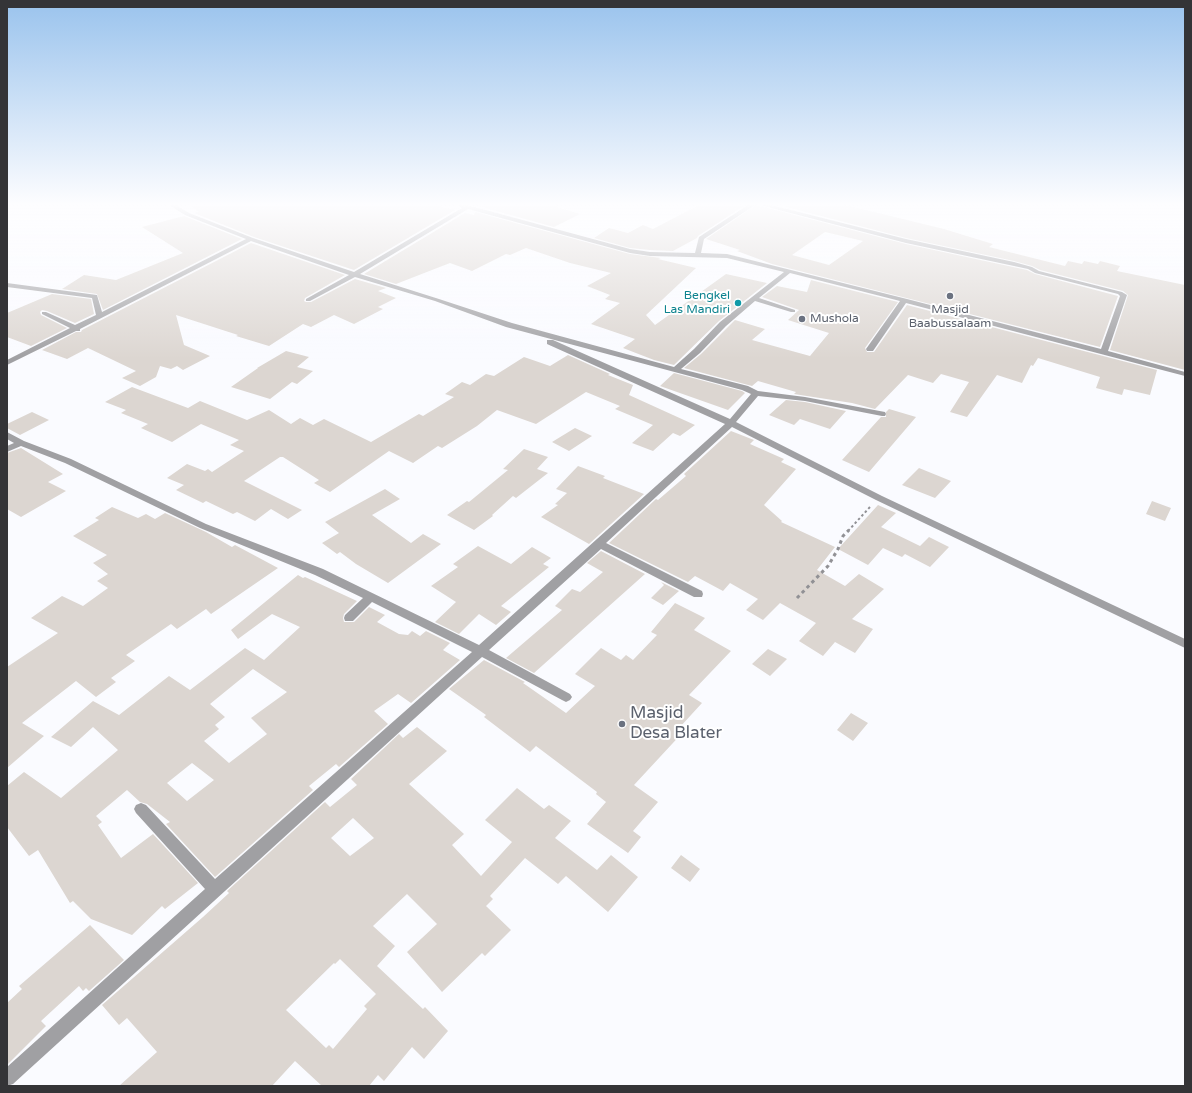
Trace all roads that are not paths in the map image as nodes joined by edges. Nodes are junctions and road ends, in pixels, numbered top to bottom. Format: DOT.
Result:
graph roads {
  1 [pos="220,256"];
  2 [pos="300,256"];
  3 [pos="385,256"];
  4 [pos="727,256"];
  5 [pos="976,256"];
  6 [pos="789,271"];
  7 [pos="355,274"];
  8 [pos="7,285"];
  9 [pos="755,299"];
  10 [pos="308,300"];
  11 [pos="905,300"];
  12 [pos="793,311"];
  13 [pos="44,313"];
  14 [pos="100,317"];
  15 [pos="509,325"];
  16 [pos="77,328"];
  17 [pos="870,348"];
  18 [pos="1104,352"];
  19 [pos="7,364"];
  20 [pos="675,370"];
  21 [pos="1185,374"];
  22 [pos="756,393"];
  23 [pos="882,414"];
  24 [pos="730,423"];
  25 [pos="7,435"];
  26 [pos="21,443"];
  27 [pos="7,449"];
  28 [pos="600,544"];
  29 [pos="698,594"];
  30 [pos="371,597"];
  31 [pos="349,618"];
  32 [pos="1185,644"];
  33 [pos="481,651"];
  34 [pos="566,697"];
  35 [pos="141,809"];
  36 [pos="215,889"];
  37 [pos="7,1078"];
  1 -- 14 [label="street"];
  2 -- 7 [label="street"];
  3 -- 7 [label="street"];
  4 -- 6 [label="street"];
  5 -- 18 [label="street"];
  6 -- 9 [label="street"];
  6 -- 11 [label="street"];
  7 -- 10 [label="street"];
  7 -- 15 [label="street"];
  8 -- 14 [label="street"];
  9 -- 12 [label="street"];
  9 -- 20 [label="street"];
  11 -- 17 [label="street"];
  11 -- 18 [label="street"];
  13 -- 16 [label="street"];
  14 -- 16 [label="street"];
  15 -- 20 [label="street"];
  15 -- 24 [label="street"];
  16 -- 19 [label="street"];
  18 -- 21 [label="street"];
  20 -- 22 [label="street"];
  22 -- 23 [label="street"];
  22 -- 24 [label="street"];
  24 -- 28 [label="street"];
  24 -- 32 [label="street"];
  25 -- 26 [label="street"];
  26 -- 27 [label="street"];
  26 -- 30 [label="street"];
  28 -- 29 [label="street"];
  28 -- 33 [label="street"];
  30 -- 31 [label="street"];
  30 -- 33 [label="street"];
  33 -- 34 [label="street"];
  33 -- 36 [label="street"];
  35 -- 36 [label="street"];
  36 -- 37 [label="street"];
}
